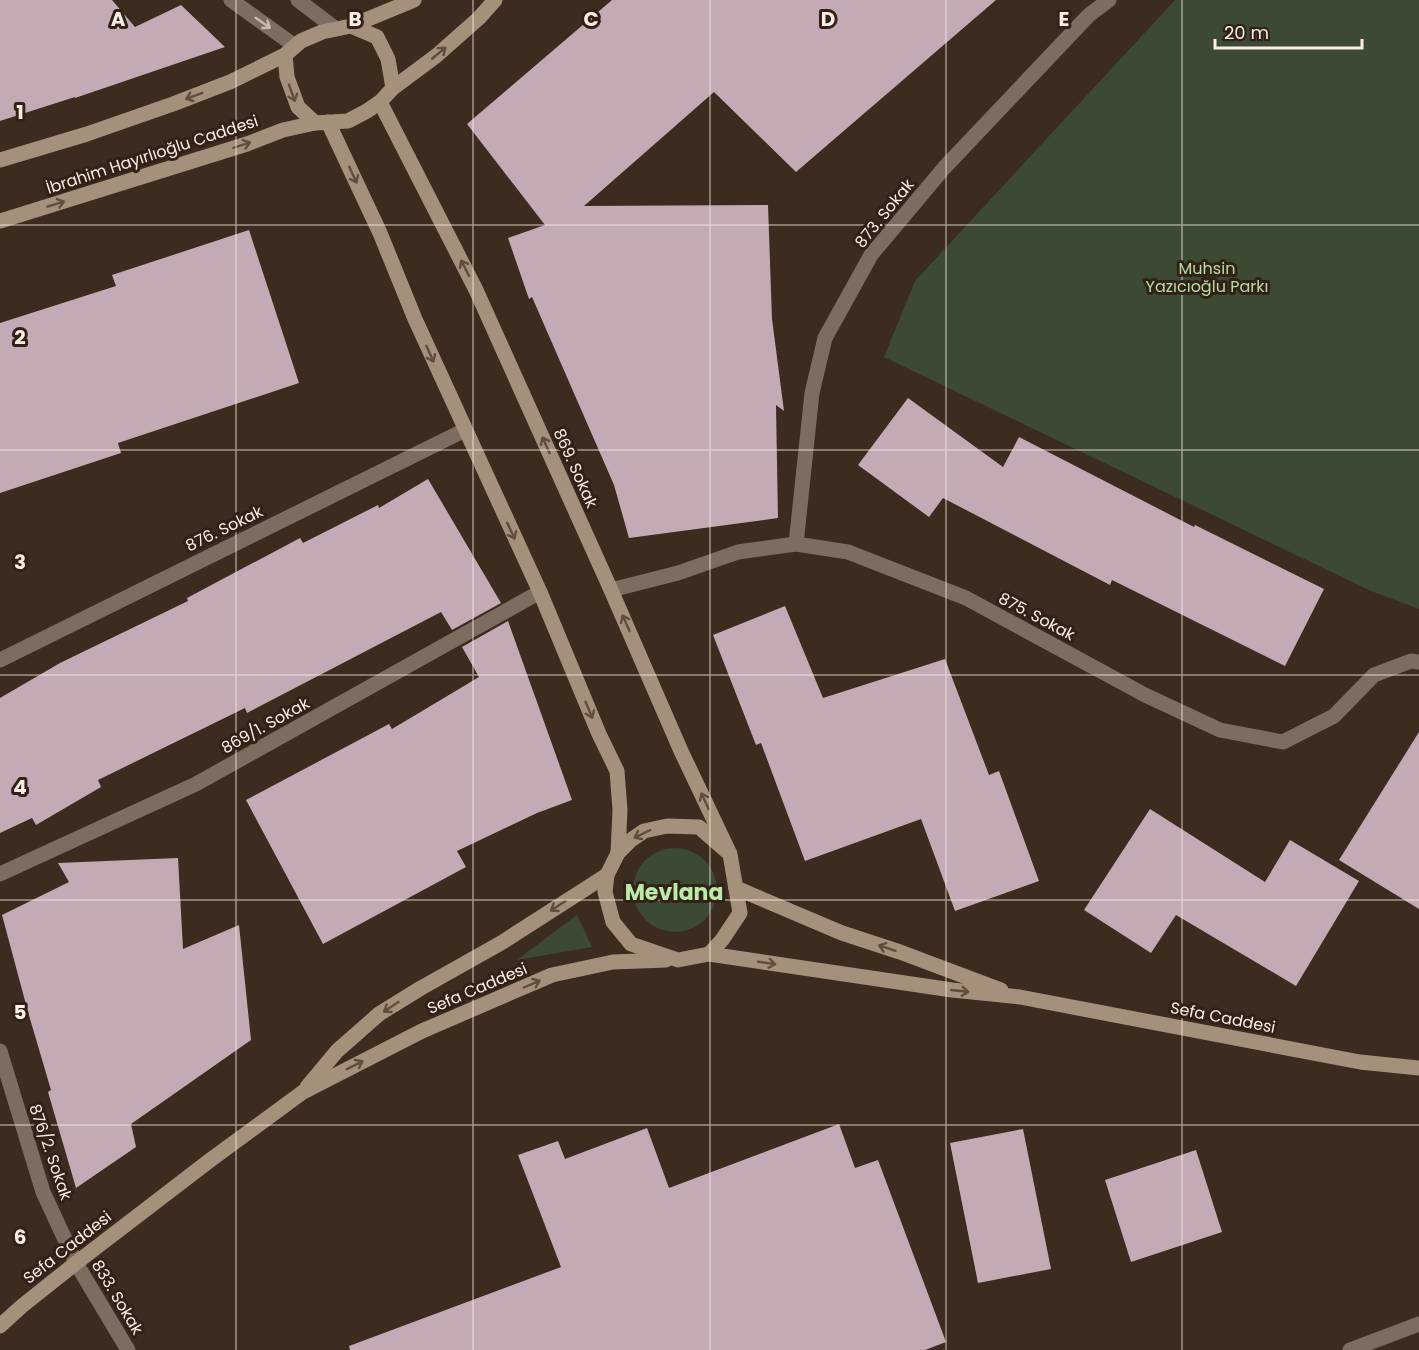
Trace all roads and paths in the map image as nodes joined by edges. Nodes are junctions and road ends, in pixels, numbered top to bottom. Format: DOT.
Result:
graph roads {
  1 [pos="231,0"];
  2 [pos="298,0"];
  3 [pos="414,0"];
  4 [pos="495,0"];
  5 [pos="1109,0"];
  6 [pos="343,28"];
  7 [pos="290,50"];
  8 [pos="393,88"];
  9 [pos="380,102"];
  10 [pos="321,122"];
  11 [pos="0,160"];
  12 [pos="0,221"];
  13 [pos="465,429"];
  14 [pos="796,544"];
  15 [pos="611,590"];
  16 [pos="540,592"];
  17 [pos="0,660"];
  18 [pos="1419,662"];
  19 [pos="618,853"];
  20 [pos="730,854"];
  21 [pos="0,874"];
  22 [pos="607,874"];
  23 [pos="736,888"];
  24 [pos="709,954"];
  25 [pos="678,960"];
  26 [pos="1020,997"];
  27 [pos="0,1051"];
  28 [pos="1419,1068"];
  29 [pos="303,1092"];
  30 [pos="76,1263"];
  31 [pos="1419,1324"];
  32 [pos="0,1326"];
  33 [pos="128,1350"];
  34 [pos="1350,1350"];
  1 -- 7 [label="street, one-way"];
  2 -- 6 [label="street"];
  3 -- 6 [label="street"];
  8 -- 4 [label="street, one-way"];
  5 -- 14 [label="street, 873. Sokak"];
  6 -- 7 [label="street"];
  6 -- 8 [label="street"];
  7 -- 10 [label="street, one-way"];
  7 -- 11 [label="street, one-way"];
  8 -- 9 [label="street"];
  9 -- 10 [label="street"];
  15 -- 9 [label="street, 869. Sokak, one-way"];
  12 -- 10 [label="street, İbrahim Hayırlıoğlu Caddesi, one-way"];
  10 -- 13 [label="street, one-way"];
  13 -- 16 [label="street, one-way"];
  13 -- 17 [label="street, 876. Sokak"];
  14 -- 15 [label="street, 875. Sokak"];
  14 -- 18 [label="street, 875. Sokak"];
  20 -- 15 [label="street, 869. Sokak, one-way"];
  16 -- 19 [label="street, one-way"];
  16 -- 21 [label="street, 869/1. Sokak"];
  20 -- 19 [label="street, one-way"];
  19 -- 22 [label="street"];
  20 -- 23 [label="street"];
  22 -- 25 [label="street"];
  22 -- 29 [label="street, Sefa Caddesi, one-way"];
  23 -- 24 [label="street"];
  26 -- 23 [label="street, Sefa Caddesi, one-way"];
  24 -- 25 [label="street"];
  24 -- 26 [label="street, Sefa Caddesi, one-way"];
  29 -- 25 [label="street, Sefa Caddesi, one-way"];
  26 -- 28 [label="street, Sefa Caddesi"];
  27 -- 30 [label="street, 876/2. Sokak"];
  29 -- 30 [label="street, Sefa Caddesi"];
  30 -- 32 [label="street, Sefa Caddesi"];
  30 -- 33 [label="street, 833. Sokak"];
  31 -- 34 [label="street"];
}
